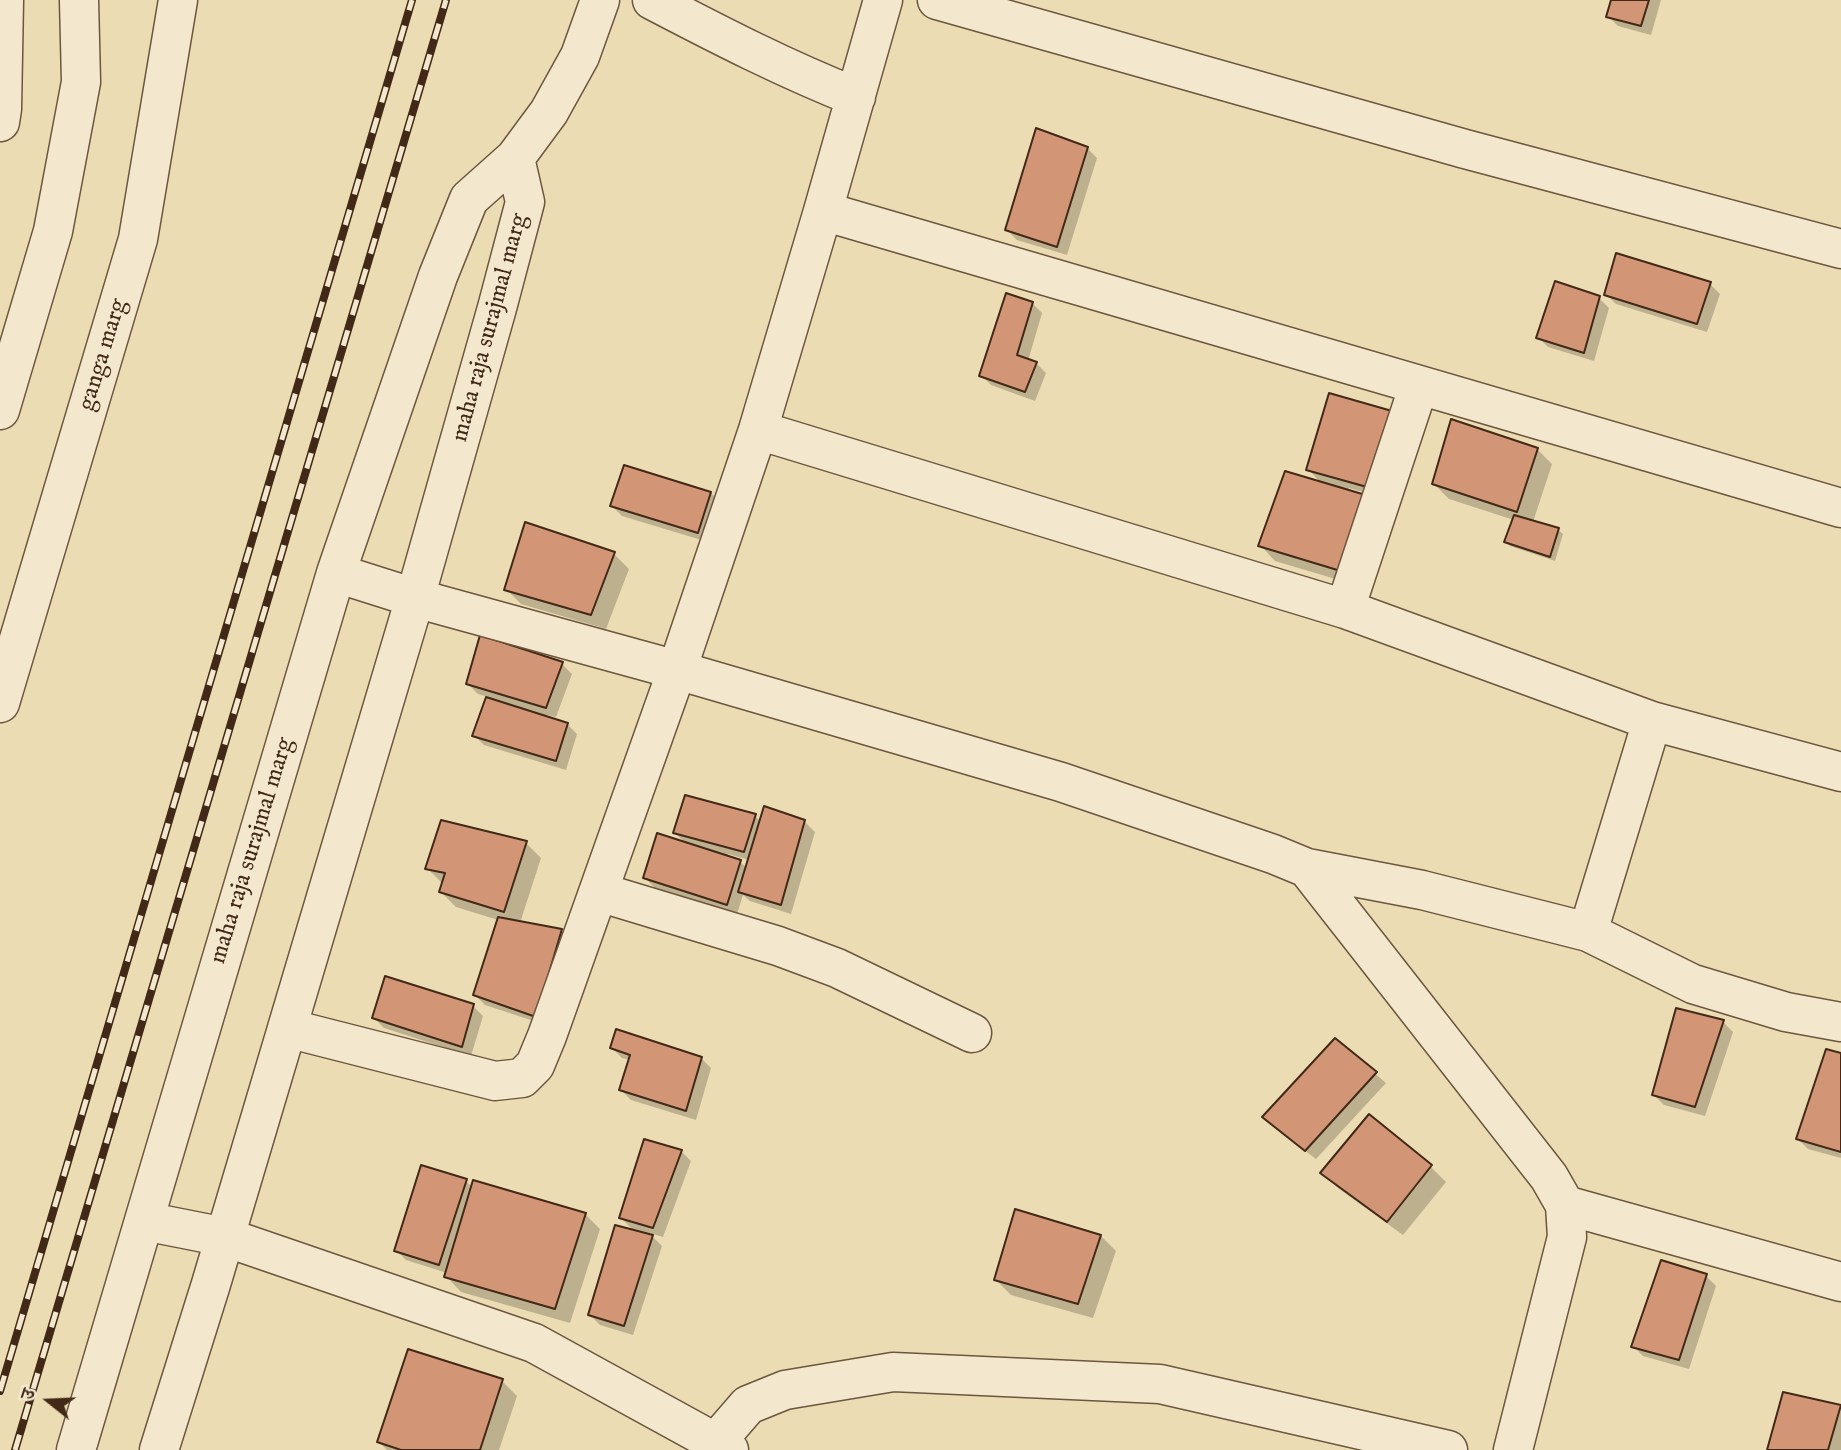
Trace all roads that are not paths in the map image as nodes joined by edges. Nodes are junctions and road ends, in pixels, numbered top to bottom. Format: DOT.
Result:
graph roads {
  1 [pos="4,0"];
  2 [pos="79,0"];
  3 [pos="178,0"];
  4 [pos="600,0"];
  5 [pos="652,0"];
  6 [pos="883,0"];
  7 [pos="937,0"];
  8 [pos="856,97"];
  9 [pos="0,122"];
  10 [pos="515,158"];
  11 [pos="823,211"];
  12 [pos="1841,249"];
  13 [pos="1419,385"];
  14 [pos="0,410"];
  15 [pos="758,430"];
  16 [pos="1841,508"];
  17 [pos="336,572"];
  18 [pos="415,598"];
  19 [pos="1345,609"];
  20 [pos="677,670"];
  21 [pos="0,704"];
  22 [pos="1652,721"];
  23 [pos="1841,772"];
  24 [pos="1307,868"];
  25 [pos="598,892"];
  26 [pos="1588,932"];
  27 [pos="1841,1022"];
  28 [pos="287,1028"];
  29 [pos="972,1033"];
  30 [pos="1565,1205"];
  31 [pos="144,1221"];
  32 [pos="225,1237"];
  33 [pos="1841,1282"];
  34 [pos="723,1446"];
  35 [pos="76,1450"];
  36 [pos="159,1450"];
  37 [pos="1448,1450"];
  38 [pos="1513,1450"];
  1 -- 9 [label="street"];
  2 -- 14 [label="street"];
  3 -- 21 [label="street, ganga marg"];
  4 -- 10 [label="street"];
  5 -- 8 [label="street"];
  6 -- 8 [label="street"];
  7 -- 12 [label="street"];
  8 -- 11 [label="street"];
  10 -- 17 [label="street, maha raja surajmal marg"];
  10 -- 18 [label="street, maha raja surajmal marg"];
  11 -- 13 [label="street"];
  11 -- 15 [label="street"];
  13 -- 16 [label="street"];
  13 -- 19 [label="street"];
  15 -- 19 [label="street"];
  15 -- 20 [label="street"];
  17 -- 18 [label="street"];
  17 -- 31 [label="street, maha raja surajmal marg"];
  18 -- 20 [label="street"];
  18 -- 28 [label="street, maha raja surajmal marg"];
  19 -- 22 [label="street"];
  20 -- 24 [label="street"];
  20 -- 25 [label="street"];
  22 -- 23 [label="street"];
  22 -- 26 [label="street"];
  24 -- 26 [label="street"];
  24 -- 30 [label="street"];
  25 -- 28 [label="street"];
  25 -- 29 [label="street"];
  26 -- 27 [label="street"];
  28 -- 32 [label="street, maha raja surajmal marg"];
  30 -- 33 [label="street"];
  30 -- 38 [label="street"];
  31 -- 32 [label="street"];
  31 -- 35 [label="street, maha raja surajmal marg"];
  32 -- 34 [label="street"];
  32 -- 36 [label="street, maha raja surajmal marg"];
  34 -- 37 [label="street"];
}
